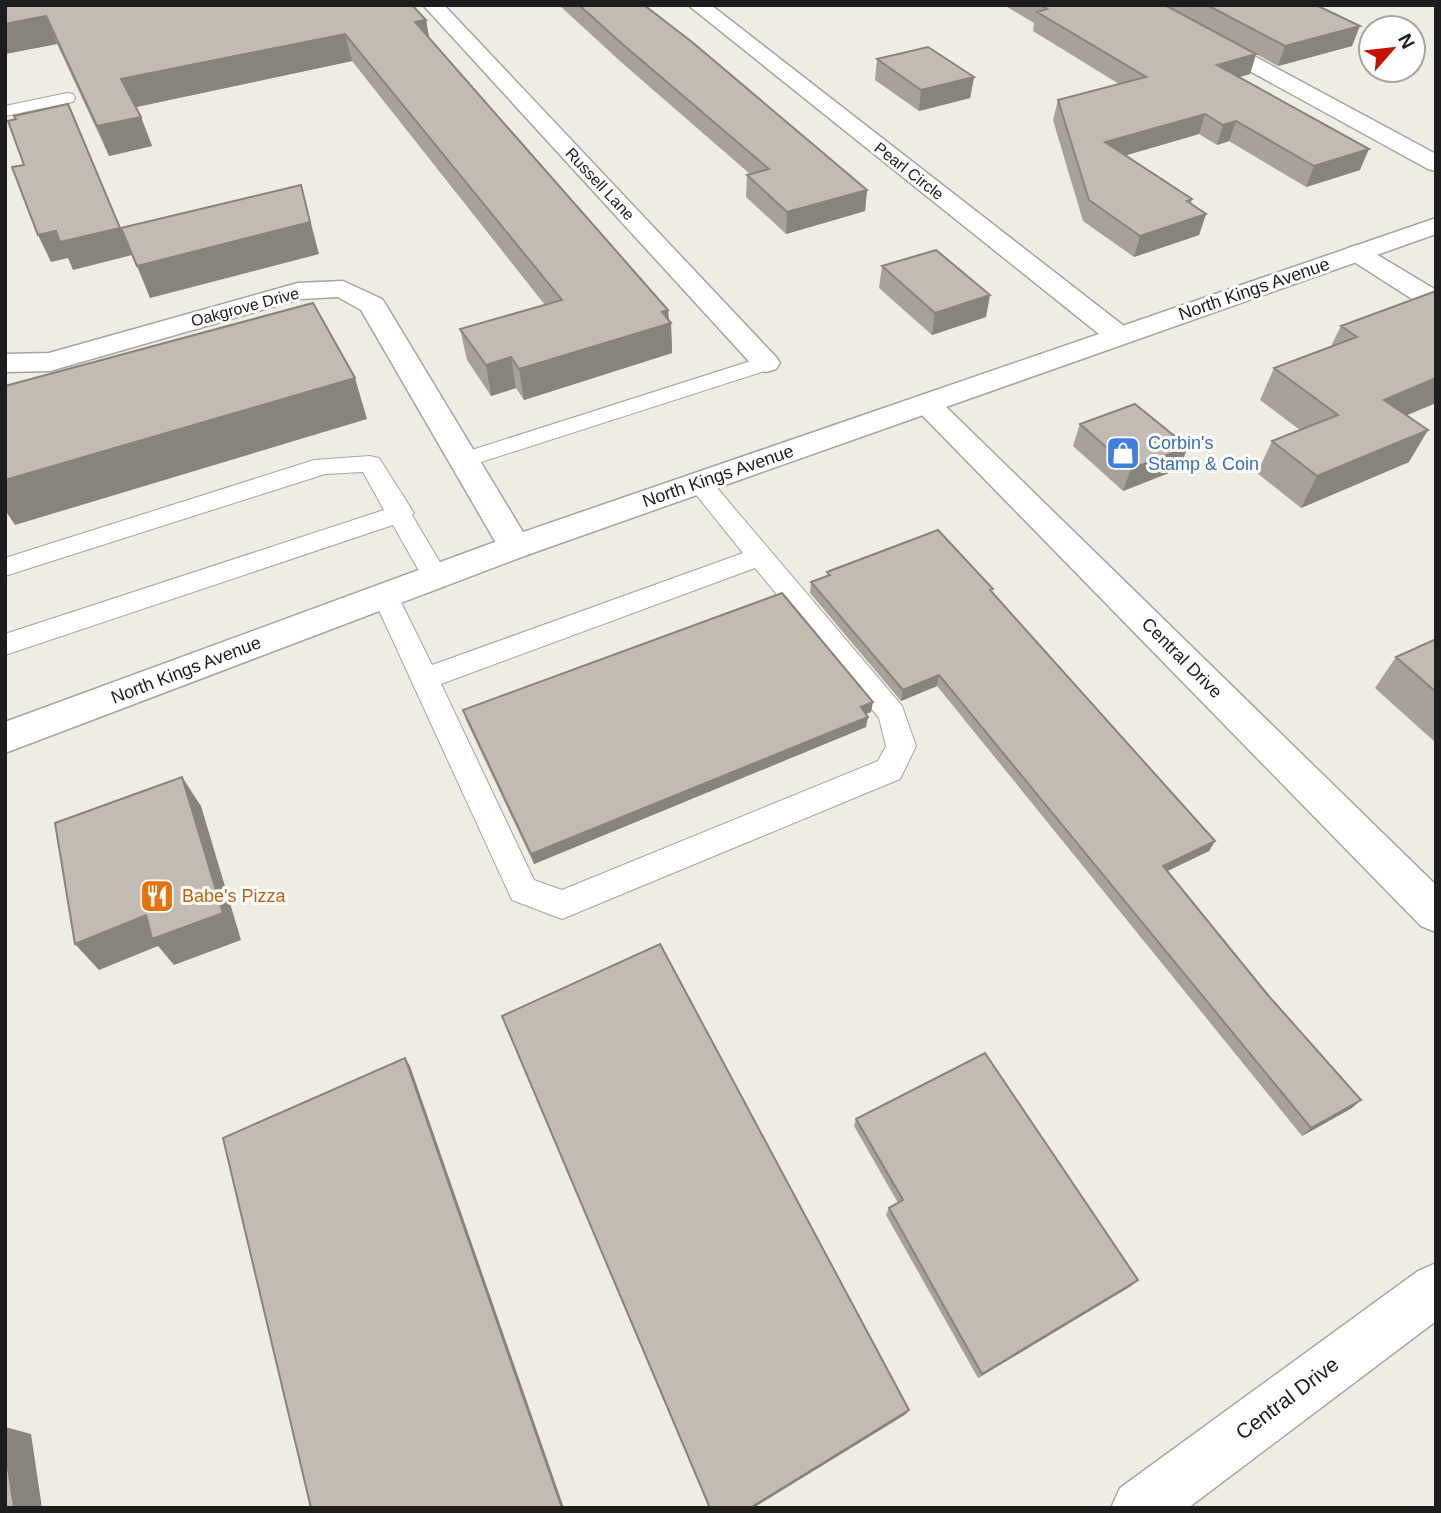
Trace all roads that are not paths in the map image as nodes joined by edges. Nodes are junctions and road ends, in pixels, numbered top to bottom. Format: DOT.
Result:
graph roads {
  1 [pos="433,5"];
  2 [pos="698,5"];
  3 [pos="1144,5"];
  4 [pos="67,98"];
  5 [pos="5,110"];
  6 [pos="1436,163"];
  7 [pos="1436,225"];
  8 [pos="1357,253"];
  9 [pos="1436,303"];
  10 [pos="1119,336"];
  11 [pos="5,363"];
  12 [pos="766,363"];
  13 [pos="927,404"];
  14 [pos="464,460"];
  15 [pos="698,482"];
  16 [pos="401,513"];
  17 [pos="515,547"];
  18 [pos="759,557"];
  19 [pos="5,567"];
  20 [pos="435,576"];
  21 [pos="385,595"];
  22 [pos="5,645"];
  23 [pos="425,679"];
  24 [pos="5,738"];
  25 [pos="1436,913"];
  26 [pos="1436,1289"];
  27 [pos="1145,1506"];
  1 -- 12 [label="street, Russell Lane"];
  2 -- 10 [label="street, Pearl Circle"];
  3 -- 6 [label="street"];
  4 -- 5 [label="lane"];
  7 -- 8 [label="street, North Kings Avenue"];
  8 -- 9 [label="street"];
  8 -- 10 [label="street, North Kings Avenue"];
  10 -- 13 [label="street, North Kings Avenue"];
  11 -- 14 [label="street, Oakgrove Drive"];
  12 -- 14 [label="lane"];
  13 -- 15 [label="street, North Kings Avenue"];
  13 -- 25 [label="street, Central Drive"];
  14 -- 17 [label="street, Oakgrove Drive"];
  15 -- 17 [label="street, North Kings Avenue"];
  15 -- 18 [label="lane"];
  16 -- 19 [label="lane"];
  16 -- 20 [label="lane"];
  16 -- 22 [label="lane"];
  17 -- 20 [label="street, North Kings Avenue"];
  18 -- 23 [label="lane"];
  18 -- 23 [label="lane"];
  20 -- 21 [label="street, North Kings Avenue"];
  21 -- 23 [label="lane"];
  21 -- 24 [label="street, North Kings Avenue"];
  26 -- 27 [label="street, Central Drive"];
}
